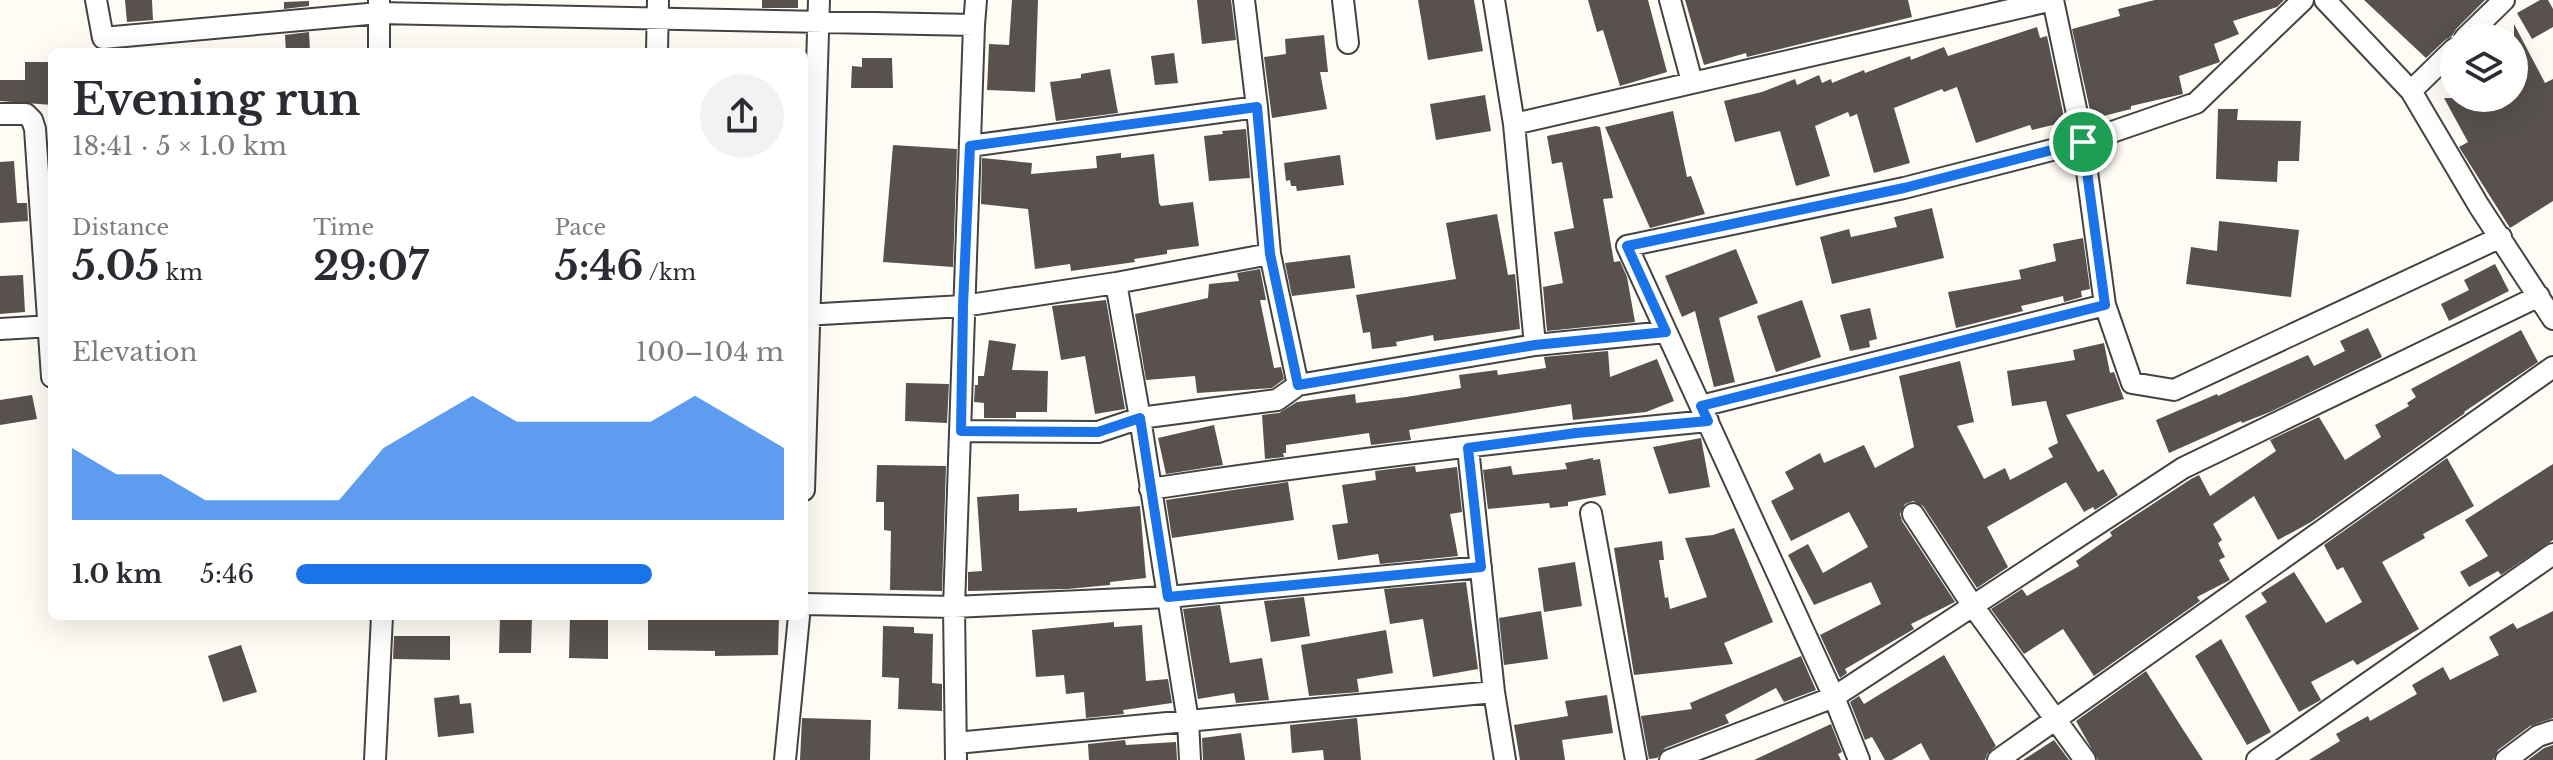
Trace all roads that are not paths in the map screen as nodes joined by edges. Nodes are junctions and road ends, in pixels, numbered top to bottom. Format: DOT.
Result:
graph roads {
  1 [pos="96,0"];
  2 [pos="976,0"];
  3 [pos="1244,0"];
  4 [pos="1343,0"];
  5 [pos="1494,0"];
  6 [pos="1670,0"];
  7 [pos="2053,0"];
  8 [pos="2303,0"];
  9 [pos="2325,0"];
  10 [pos="2504,0"];
  11 [pos="379,7"];
  12 [pos="509,8"];
  13 [pos="657,9"];
  14 [pos="818,10"];
  15 [pos="2479,24"];
  16 [pos="974,25"];
  17 [pos="1348,43"];
  18 [pos="103,45"];
  19 [pos="379,48"];
  20 [pos="657,48"];
  21 [pos="2440,63"];
  22 [pos="1692,82"];
  23 [pos="2411,91"];
  24 [pos="1257,107"];
  25 [pos="0,114"];
  26 [pos="42,120"];
  27 [pos="1514,124"];
  28 [pos="2083,142"];
  29 [pos="970,146"];
  30 [pos="2501,237"];
  31 [pos="1270,254"];
  32 [pos="48,274"];
  33 [pos="1116,283"];
  34 [pos="808,287"];
  35 [pos="2539,296"];
  36 [pos="2105,305"];
  37 [pos="963,306"];
  38 [pos="808,315"];
  39 [pos="2553,319"];
  40 [pos="48,326"];
  41 [pos="0,329"];
  42 [pos="1666,332"];
  43 [pos="1535,345"];
  44 [pos="2553,367"];
  45 [pos="1298,385"];
  46 [pos="1704,413"];
  47 [pos="1140,418"];
  48 [pos="961,431"];
  49 [pos="1468,448"];
  50 [pos="1150,489"];
  51 [pos="1591,513"];
  52 [pos="1913,514"];
  53 [pos="2553,554"];
  54 [pos="1481,567"];
  55 [pos="1168,597"];
  56 [pos="808,604"];
  57 [pos="1973,606"];
  58 [pos="954,607"];
  59 [pos="382,620"];
  60 [pos="799,620"];
  61 [pos="1494,692"];
  62 [pos="1834,697"];
  63 [pos="2057,720"];
  64 [pos="1188,721"];
  65 [pos="2553,731"];
  66 [pos="956,751"];
  67 [pos="375,760"];
  68 [pos="785,760"];
  69 [pos="1190,760"];
  70 [pos="1505,760"];
  71 [pos="1636,760"];
  72 [pos="1670,760"];
  73 [pos="1859,760"];
  74 [pos="1998,760"];
  75 [pos="2085,760"];
  76 [pos="2257,760"];
  77 [pos="2506,760"];
  1 -- 18 [label="street"];
  2 -- 16 [label="street"];
  3 -- 24 [label="street"];
  4 -- 17 [label="street"];
  5 -- 27 [label="street"];
  6 -- 22 [label="street"];
  7 -- 22 [label="street"];
  7 -- 28 [label="street"];
  8 -- 28 [label="street"];
  9 -- 23 [label="street"];
  10 -- 15 [label="street"];
  11 -- 12 [label="street"];
  11 -- 18 [label="street"];
  11 -- 19 [label="street"];
  12 -- 13 [label="street"];
  13 -- 14 [label="street"];
  13 -- 20 [label="street"];
  14 -- 16 [label="street"];
  14 -- 34 [label="street"];
  16 -- 29 [label="street"];
  21 -- 23 [label="street"];
  22 -- 27 [label="street"];
  23 -- 30 [label="street"];
  24 -- 29 [label="street"];
  24 -- 31 [label="street"];
  25 -- 26 [label="street"];
  26 -- 32 [label="street"];
  27 -- 43 [label="street"];
  28 -- 36 [label="street"];
  28 -- 42 [label="street"];
  29 -- 37 [label="street"];
  30 -- 35 [label="street"];
  30 -- 36 [label="street"];
  31 -- 33 [label="street"];
  31 -- 45 [label="street"];
  33 -- 37 [label="street"];
  33 -- 47 [label="street"];
  35 -- 39 [label="street"];
  35 -- 57 [label="street"];
  36 -- 46 [label="street"];
  37 -- 38 [label="street"];
  37 -- 48 [label="street"];
  40 -- 41 [label="street"];
  42 -- 43 [label="street"];
  42 -- 46 [label="street"];
  43 -- 45 [label="street"];
  44 -- 63 [label="street"];
  45 -- 47 [label="street"];
  46 -- 49 [label="street"];
  46 -- 62 [label="street"];
  47 -- 48 [label="street"];
  47 -- 50 [label="street"];
  48 -- 58 [label="street"];
  49 -- 50 [label="street"];
  49 -- 54 [label="street"];
  50 -- 55 [label="street"];
  51 -- 71 [label="street"];
  52 -- 57 [label="street"];
  53 -- 76 [label="street"];
  54 -- 55 [label="street"];
  54 -- 61 [label="street"];
  55 -- 58 [label="street"];
  55 -- 64 [label="street"];
  56 -- 58 [label="street"];
  57 -- 62 [label="street"];
  57 -- 63 [label="street"];
  58 -- 66 [label="street"];
  59 -- 67 [label="street"];
  60 -- 68 [label="street"];
  61 -- 64 [label="street"];
  61 -- 70 [label="street"];
  62 -- 72 [label="street"];
  62 -- 73 [label="street"];
  63 -- 74 [label="street"];
  63 -- 75 [label="street"];
  64 -- 66 [label="street"];
  64 -- 69 [label="street"];
  65 -- 77 [label="street"];
}
